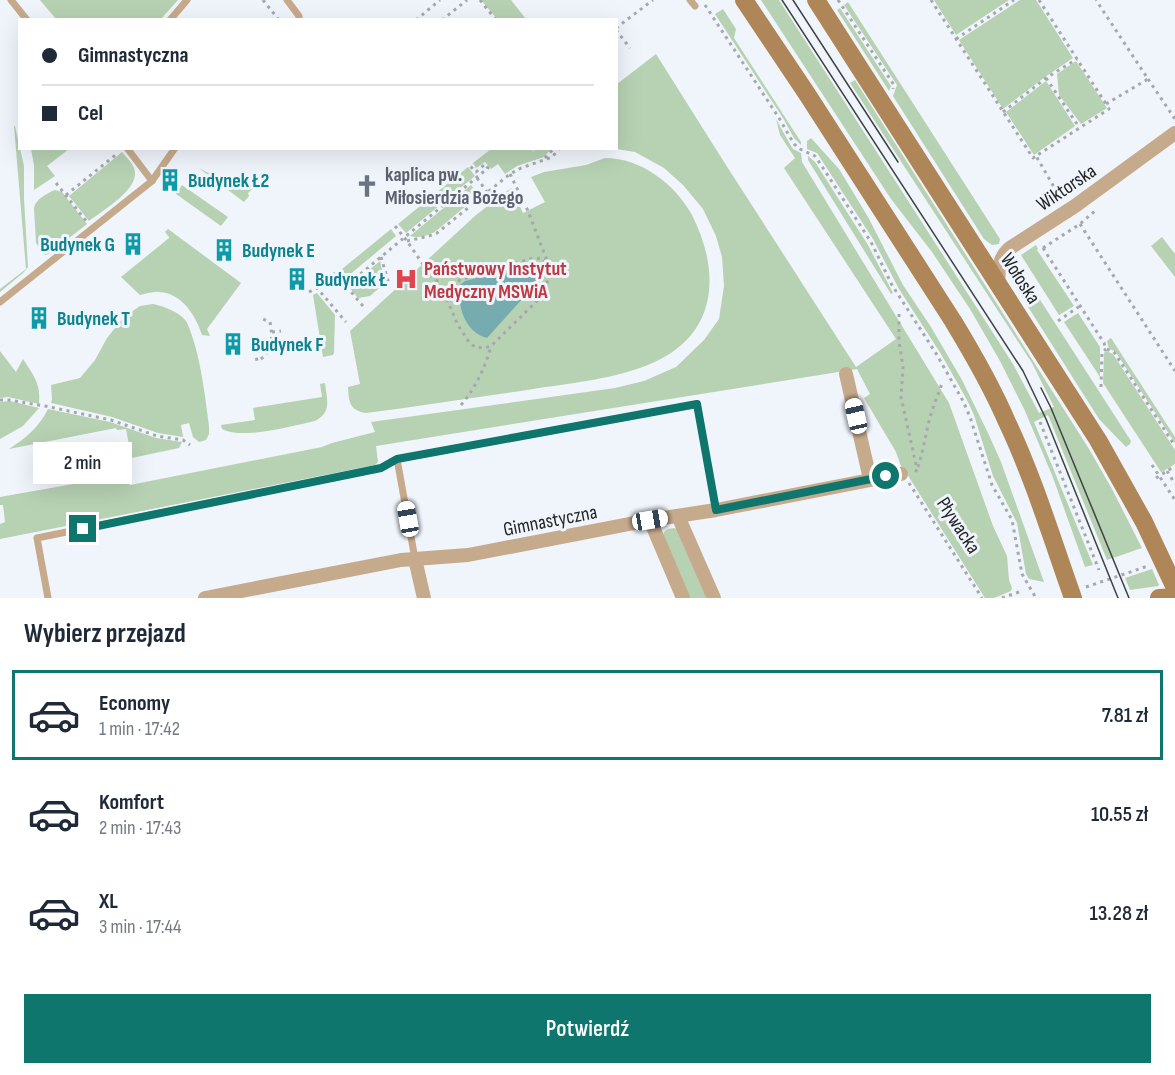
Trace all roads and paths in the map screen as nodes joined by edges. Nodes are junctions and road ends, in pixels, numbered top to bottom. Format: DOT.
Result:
graph roads {
  1 [pos="11,0"];
  2 [pos="187,0"];
  3 [pos="263,0"];
  4 [pos="287,0"];
  5 [pos="440,0"];
  6 [pos="467,0"];
  7 [pos="480,0"];
  8 [pos="653,0"];
  9 [pos="704,0"];
  10 [pos="744,0"];
  11 [pos="816,0"];
  12 [pos="838,0"];
  13 [pos="931,0"];
  14 [pos="1014,0"];
  15 [pos="1039,0"];
  16 [pos="1096,0"];
  17 [pos="25,18"];
  18 [pos="172,18"];
  19 [pos="277,18"];
  20 [pos="298,18"];
  21 [pos="418,18"];
  22 [pos="444,18"];
  23 [pos="494,18"];
  24 [pos="618,27"];
  25 [pos="618,32"];
  26 [pos="956,39"];
  27 [pos="630,48"];
  28 [pos="1077,58"];
  29 [pos="1046,78"];
  30 [pos="1148,79"];
  31 [pos="894,85"];
  32 [pos="1106,104"];
  33 [pos="1003,112"];
  34 [pos="1175,119"];
  35 [pos="1079,127"];
  36 [pos="1175,133"];
  37 [pos="122,150"];
  38 [pos="127,150"];
  39 [pos="174,150"];
  40 [pos="552,150"];
  41 [pos="558,150"];
  42 [pos="1036,156"];
  43 [pos="544,160"];
  44 [pos="470,165"];
  45 [pos="510,174"];
  46 [pos="477,178"];
  47 [pos="152,181"];
  48 [pos="56,183"];
  49 [pos="487,192"];
  50 [pos="66,195"];
  51 [pos="1062,201"];
  52 [pos="1080,224"];
  53 [pos="394,226"];
  54 [pos="92,228"];
  55 [pos="405,239"];
  56 [pos="1043,248"];
  57 [pos="381,257"];
  58 [pos="548,264"];
  59 [pos="335,273"];
  60 [pos="336,282"];
  61 [pos="389,284"];
  62 [pos="998,284"];
  63 [pos="318,289"];
  64 [pos="309,292"];
  65 [pos="0,302"];
  66 [pos="448,302"];
  67 [pos="363,306"];
  68 [pos="1080,306"];
  69 [pos="899,314"];
  70 [pos="263,319"];
  71 [pos="1058,321"];
  72 [pos="346,322"];
  73 [pos="281,331"];
  74 [pos="272,332"];
  75 [pos="254,343"];
  76 [pos="491,346"];
  77 [pos="1106,349"];
  78 [pos="1175,370"];
  79 [pos="846,374"];
  80 [pos="942,383"];
  81 [pos="1101,387"];
  82 [pos="0,400"];
  83 [pos="461,405"];
  84 [pos="1040,422"];
  85 [pos="190,445"];
  86 [pos="1175,446"];
  87 [pos="397,459"];
  88 [pos="1152,465"];
  89 [pos="1175,466"];
  90 [pos="917,469"];
  91 [pos="1167,471"];
  92 [pos="904,477"];
  93 [pos="1158,477"];
  94 [pos="870,479"];
  95 [pos="1175,484"];
  96 [pos="1175,500"];
  97 [pos="716,510"];
  98 [pos="678,516"];
  99 [pos="650,520"];
  100 [pos="414,559"];
  101 [pos="1152,565"];
  102 [pos="1099,570"];
  103 [pos="1089,586"];
  104 [pos="1175,588"];
  105 [pos="267,592"];
  106 [pos="1019,592"];
  107 [pos="1175,597"];
  108 [pos="48,598"];
  109 [pos="205,598"];
  110 [pos="424,598"];
  111 [pos="683,598"];
  112 [pos="714,598"];
  113 [pos="982,598"];
  114 [pos="1002,598"];
  115 [pos="1036,598"];
  116 [pos="1073,598"];
  117 [pos="1159,598"];
  1 -- 17 [label="lane"];
  2 -- 18 [label="lane"];
  3 -- 19 [label="path"];
  4 -- 20 [label="lane"];
  5 -- 21 [label="path"];
  6 -- 22 [label="path"];
  7 -- 23 [label="path"];
  8 -- 24 [label="path"];
  9 -- 115 [label="path"];
  10 -- 116 [label="main road"];
  11 -- 62 [label="main road, Wołoska"];
  12 -- 31 [label="path"];
  13 -- 26 [label="path"];
  14 -- 26 [label="path"];
  15 -- 28 [label="path"];
  16 -- 30 [label="path"];
  25 -- 27 [label="path"];
  26 -- 33 [label="path"];
  28 -- 29 [label="path"];
  28 -- 32 [label="path"];
  29 -- 33 [label="path"];
  29 -- 35 [label="path"];
  30 -- 32 [label="path"];
  30 -- 34 [label="path"];
  32 -- 35 [label="path"];
  33 -- 42 [label="path"];
  35 -- 42 [label="path"];
  36 -- 62 [label="street, Wiktorska"];
  37 -- 50 [label="path"];
  38 -- 47 [label="lane"];
  39 -- 47 [label="lane"];
  40 -- 43 [label="path"];
  41 -- 43 [label="path"];
  42 -- 51 [label="path"];
  43 -- 45 [label="path"];
  44 -- 46 [label="path"];
  45 -- 49 [label="path"];
  45 -- 58 [label="path"];
  46 -- 49 [label="path"];
  46 -- 55 [label="path"];
  47 -- 54 [label="lane"];
  48 -- 50 [label="path"];
  49 -- 55 [label="path"];
  50 -- 54 [label="path"];
  52 -- 78 [label="path"];
  53 -- 55 [label="path"];
  54 -- 65 [label="lane"];
  55 -- 57 [label="path"];
  55 -- 66 [label="path"];
  56 -- 68 [label="path"];
  57 -- 61 [label="path"];
  57 -- 67 [label="path"];
  58 -- 66 [label="path"];
  58 -- 76 [label="path"];
  59 -- 63 [label="path"];
  60 -- 63 [label="path"];
  62 -- 104 [label="main road, Wołoska"];
  63 -- 64 [label="path"];
  63 -- 72 [label="path"];
  66 -- 76 [label="path"];
  68 -- 71 [label="path"];
  68 -- 77 [label="path"];
  69 -- 90 [label="path"];
  70 -- 74 [label="path"];
  73 -- 74 [label="path"];
  74 -- 75 [label="path"];
  76 -- 83 [label="path"];
  77 -- 81 [label="path"];
  77 -- 86 [label="path"];
  79 -- 94 [label="street"];
  80 -- 90 [label="path"];
  82 -- 85 [label="path"];
  84 -- 102 [label="path"];
  87 -- 97 [label="lane"];
  87 -- 100 [label="lane"];
  87 -- 108 [label="lane"];
  88 -- 93 [label="path"];
  89 -- 91 [label="path"];
  90 -- 92 [label="path"];
  91 -- 93 [label="path"];
  91 -- 95 [label="path"];
  92 -- 94 [label="street, Gimnastyczna"];
  92 -- 113 [label="path, Pływacka"];
  93 -- 96 [label="path"];
  94 -- 97 [label="street, Gimnastyczna"];
  97 -- 98 [label="street, Gimnastyczna"];
  98 -- 99 [label="street, Gimnastyczna"];
  98 -- 112 [label="street"];
  99 -- 100 [label="street, Gimnastyczna"];
  99 -- 111 [label="street"];
  100 -- 105 [label="street, Gimnastyczna"];
  100 -- 110 [label="street"];
  101 -- 103 [label="path"];
  105 -- 109 [label="street, Gimnastyczna"];
  106 -- 114 [label="path"];
  107 -- 117 [label="main road"];
}
